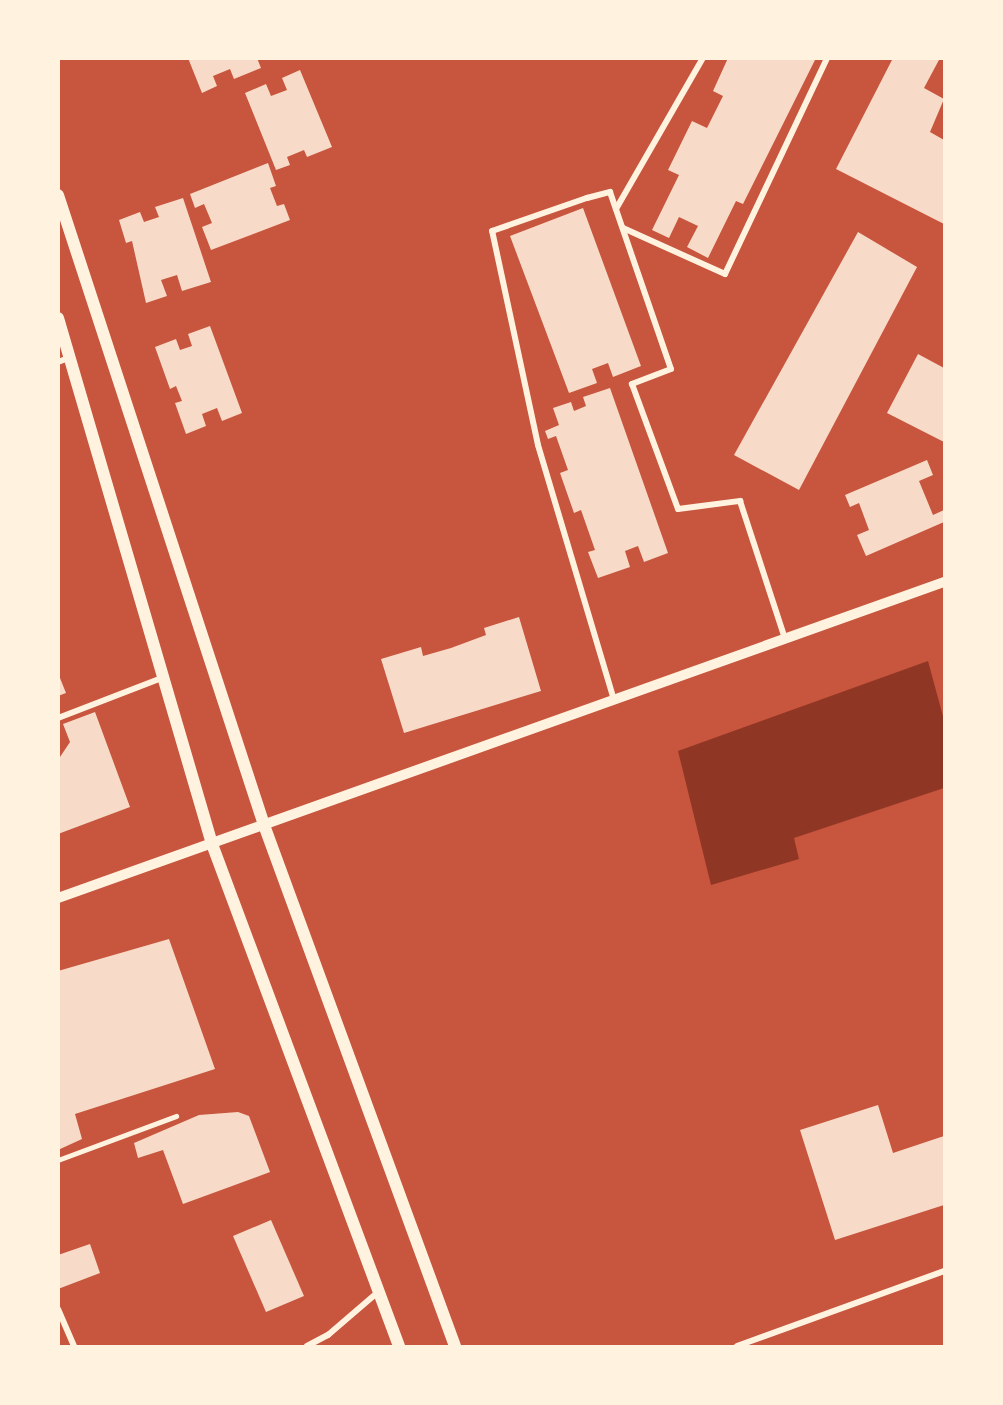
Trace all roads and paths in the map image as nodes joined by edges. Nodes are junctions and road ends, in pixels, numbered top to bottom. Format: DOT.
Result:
graph roads {
  1 [pos="703,58"];
  2 [pos="827,58"];
  3 [pos="58,195"];
  4 [pos="616,209"];
  5 [pos="623,228"];
  6 [pos="58,318"];
  7 [pos="72,357"];
  8 [pos="58,362"];
  9 [pos="945,582"];
  10 [pos="785,639"];
  11 [pos="165,677"];
  12 [pos="614,700"];
  13 [pos="58,718"];
  14 [pos="264,825"];
  15 [pos="212,844"];
  16 [pos="58,898"];
  17 [pos="176,1116"];
  18 [pos="58,1160"];
  19 [pos="945,1271"];
  20 [pos="379,1292"];
  21 [pos="58,1309"];
  22 [pos="74,1347"];
  23 [pos="307,1347"];
  24 [pos="399,1347"];
  25 [pos="455,1347"];
  26 [pos="737,1347"];
  1 -- 4 [label="street"];
  2 -- 5 [label="street"];
  3 -- 14 [label="main road"];
  4 -- 5 [label="street"];
  4 -- 12 [label="street"];
  5 -- 10 [label="street"];
  6 -- 7 [label="main road"];
  7 -- 8 [label="street"];
  7 -- 11 [label="main road"];
  9 -- 10 [label="street"];
  10 -- 12 [label="street"];
  11 -- 13 [label="street"];
  11 -- 15 [label="main road"];
  12 -- 14 [label="street"];
  14 -- 15 [label="street"];
  14 -- 25 [label="main road"];
  15 -- 16 [label="street"];
  15 -- 20 [label="main road"];
  17 -- 18 [label="lane"];
  19 -- 26 [label="street"];
  20 -- 23 [label="street"];
  20 -- 24 [label="main road"];
  21 -- 22 [label="street"];
}
